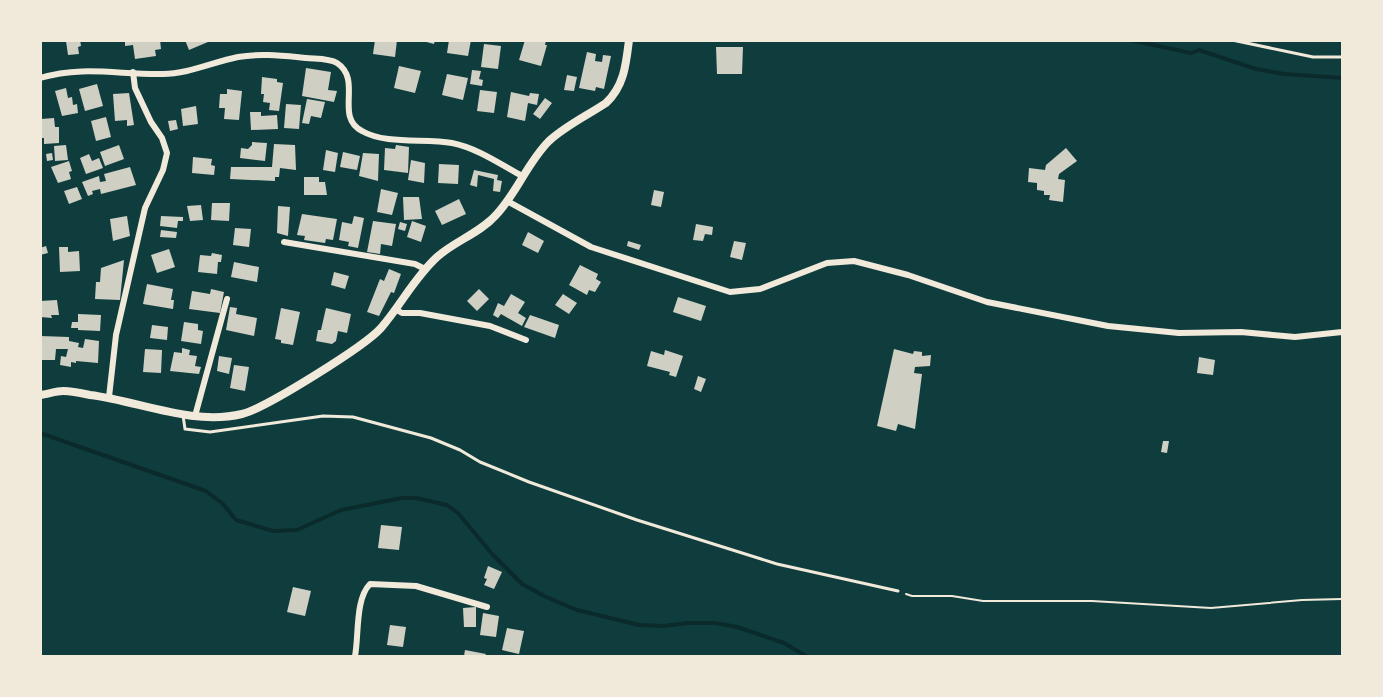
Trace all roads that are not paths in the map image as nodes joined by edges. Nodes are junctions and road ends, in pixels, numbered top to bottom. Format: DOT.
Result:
graph roads {
  1 [pos="629,40"];
  2 [pos="1232,40"];
  3 [pos="1342,57"];
  4 [pos="133,72"];
  5 [pos="40,78"];
  6 [pos="522,176"];
  7 [pos="507,201"];
  8 [pos="284,242"];
  9 [pos="425,268"];
  10 [pos="226,299"];
  11 [pos="394,309"];
  12 [pos="1342,332"];
  13 [pos="526,340"];
  14 [pos="40,395"];
  15 [pos="109,397"];
  16 [pos="183,414"];
  17 [pos="195,416"];
  18 [pos="898,591"];
  19 [pos="487,607"];
  20 [pos="355,657"];
  1 -- 6 [label="main road"];
  2 -- 3 [label="lane"];
  4 -- 5 [label="street"];
  4 -- 6 [label="street"];
  4 -- 15 [label="street"];
  6 -- 7 [label="main road"];
  7 -- 9 [label="main road"];
  7 -- 12 [label="street"];
  8 -- 9 [label="street"];
  9 -- 11 [label="main road"];
  10 -- 17 [label="street"];
  11 -- 13 [label="street"];
  11 -- 17 [label="main road"];
  14 -- 15 [label="main road"];
  15 -- 16 [label="main road"];
  16 -- 17 [label="main road"];
  16 -- 18 [label="lane"];
  19 -- 20 [label="street"];
}
